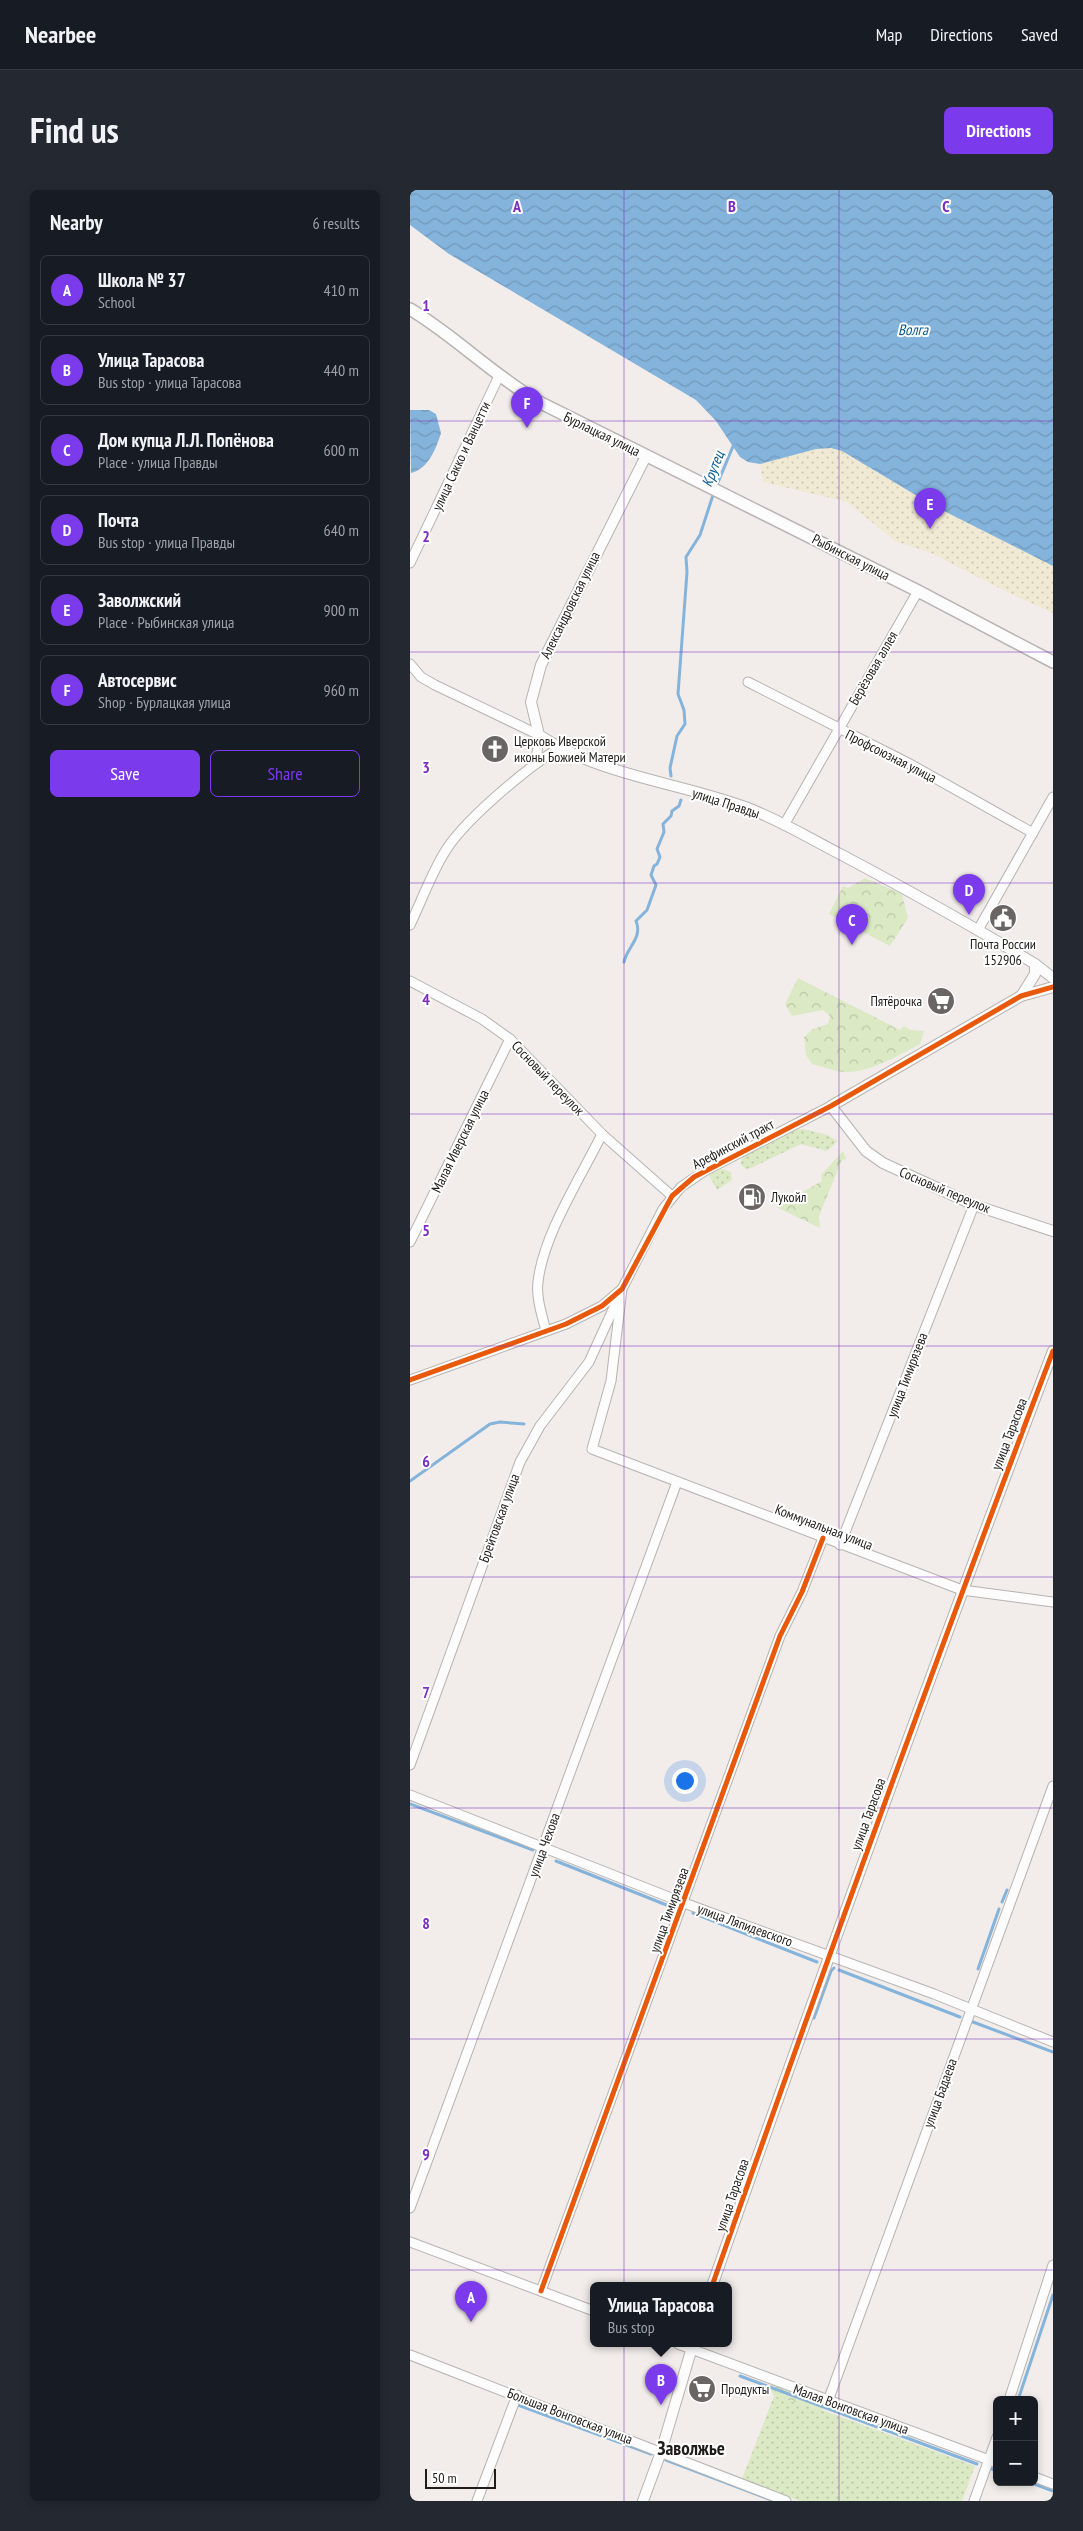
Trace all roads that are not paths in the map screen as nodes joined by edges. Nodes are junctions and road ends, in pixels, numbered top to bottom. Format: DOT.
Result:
graph roads {
  1 [pos="410,309"];
  2 [pos="499,376"];
  3 [pos="646,456"];
  4 [pos="410,563"];
  5 [pos="918,590"];
  6 [pos="1053,662"];
  7 [pos="410,664"];
  8 [pos="410,675"];
  9 [pos="421,677"];
  10 [pos="748,682"];
  11 [pos="838,728"];
  12 [pos="539,735"];
  13 [pos="559,748"];
  14 [pos="536,762"];
  15 [pos="1053,797"];
  16 [pos="784,825"];
  17 [pos="1032,833"];
  18 [pos="410,925"];
  19 [pos="978,930"];
  20 [pos="1035,964"];
  21 [pos="1053,971"];
  22 [pos="1053,978"];
  23 [pos="410,981"];
  24 [pos="1053,987"];
  25 [pos="1021,996"];
  26 [pos="510,1039"];
  27 [pos="832,1106"];
  28 [pos="602,1134"];
  29 [pos="672,1196"];
  30 [pos="974,1204"];
  31 [pos="1053,1231"];
  32 [pos="410,1242"];
  33 [pos="622,1289"];
  34 [pos="546,1331"];
  35 [pos="1053,1352"];
  36 [pos="410,1380"];
  37 [pos="677,1482"];
  38 [pos="822,1538"];
  39 [pos="840,1545"];
  40 [pos="962,1590"];
  41 [pos="1053,1602"];
  42 [pos="410,1765"];
  43 [pos="1053,1786"];
  44 [pos="410,1794"];
  45 [pos="544,1847"];
  46 [pos="684,1903"];
  47 [pos="828,1954"];
  48 [pos="970,2010"];
  49 [pos="1053,2042"];
  50 [pos="410,2208"];
  51 [pos="410,2242"];
  52 [pos="1053,2265"];
  53 [pos="713,2282"];
  54 [pos="541,2291"];
  55 [pos="590,2309"];
  56 [pos="692,2347"];
  57 [pos="694,2347"];
  58 [pos="410,2355"];
  59 [pos="517,2395"];
  60 [pos="1010,2396"];
  61 [pos="828,2401"];
  62 [pos="661,2452"];
  63 [pos="993,2462"];
  64 [pos="1038,2478"];
  65 [pos="1053,2484"];
  66 [pos="477,2501"];
  67 [pos="643,2501"];
  68 [pos="786,2501"];
  69 [pos="974,2501"];
  1 -- 2 [label="main road, Бурлацкая улица"];
  2 -- 3 [label="main road, Бурлацкая улица"];
  2 -- 4 [label="street, улица Сакко и Ванцетти"];
  3 -- 5 [label="main road, Рыбинская улица"];
  3 -- 12 [label="street, Александровская улица"];
  5 -- 6 [label="main road, Рыбинская улица"];
  5 -- 11 [label="street, Берёзовая аллея"];
  7 -- 9 [label="street, улица Правды"];
  8 -- 9 [label="street"];
  9 -- 12 [label="street, улица Правды"];
  10 -- 11 [label="street, Профсоюзная улица"];
  11 -- 16 [label="street, Берёзовая аллея"];
  11 -- 17 [label="street, Профсоюзная улица"];
  12 -- 13 [label="street, улица Правды"];
  12 -- 14 [label="street, Александровская улица"];
  13 -- 14 [label="street"];
  13 -- 16 [label="street, улица Правды"];
  14 -- 18 [label="street"];
  15 -- 17 [label="street"];
  16 -- 19 [label="street, улица Правды"];
  17 -- 19 [label="street"];
  19 -- 20 [label="street, улица Правды"];
  20 -- 21 [label="street, улица Правды"];
  20 -- 22 [label="street, улица Правды"];
  20 -- 25 [label="street"];
  23 -- 26 [label="street, Сосновый переулок"];
  24 -- 25 [label="street, Арефинский тракт"];
  25 -- 27 [label="street, Арефинский тракт"];
  26 -- 28 [label="street, Сосновый переулок"];
  26 -- 32 [label="street, Малая Иверская улица"];
  27 -- 29 [label="street, Арефинский тракт"];
  27 -- 30 [label="street, Сосновый переулок"];
  28 -- 29 [label="street, Сосновый переулок"];
  28 -- 34 [label="street"];
  29 -- 33 [label="street, Арефинский тракт"];
  30 -- 31 [label="street, Сосновый переулок"];
  30 -- 39 [label="street, улица Тимирязева"];
  33 -- 34 [label="street, Арефинский тракт"];
  33 -- 37 [label="street, Коммунальная улица"];
  33 -- 42 [label="street, Брейтовская улица"];
  34 -- 36 [label="street, Арефинский тракт"];
  35 -- 40 [label="street, улица Тарасова"];
  37 -- 38 [label="street, Коммунальная улица"];
  37 -- 45 [label="street, улица Чехова"];
  38 -- 39 [label="street, Коммунальная улица"];
  38 -- 46 [label="street, улица Тимирязева"];
  39 -- 40 [label="street, Коммунальная улица"];
  40 -- 41 [label="street, Коммунальная улица"];
  40 -- 47 [label="street, улица Тарасова"];
  43 -- 48 [label="street, улица Бадаева"];
  44 -- 45 [label="street, улица Ляпидевского"];
  45 -- 46 [label="street, улица Ляпидевского"];
  45 -- 50 [label="street, улица Чехова"];
  46 -- 47 [label="street, улица Ляпидевского"];
  46 -- 54 [label="street, улица Тимирязева"];
  47 -- 48 [label="street, улица Ляпидевского"];
  47 -- 53 [label="street, улица Тарасова"];
  48 -- 49 [label="street, улица Ляпидевского"];
  48 -- 61 [label="street, улица Бадаева"];
  51 -- 54 [label="street"];
  52 -- 60 [label="street"];
  54 -- 55 [label="street"];
  56 -- 62 [label="street"];
  57 -- 61 [label="street, Малая Вонговская улица"];
  58 -- 59 [label="street, Большая Вонговская улица"];
  59 -- 62 [label="street, Большая Вонговская улица"];
  59 -- 66 [label="street"];
  61 -- 63 [label="street, Малая Вонговская улица"];
  62 -- 67 [label="street"];
  62 -- 68 [label="street, Большая Вонговская улица"];
  63 -- 69 [label="street"];
  64 -- 65 [label="street"];
}
